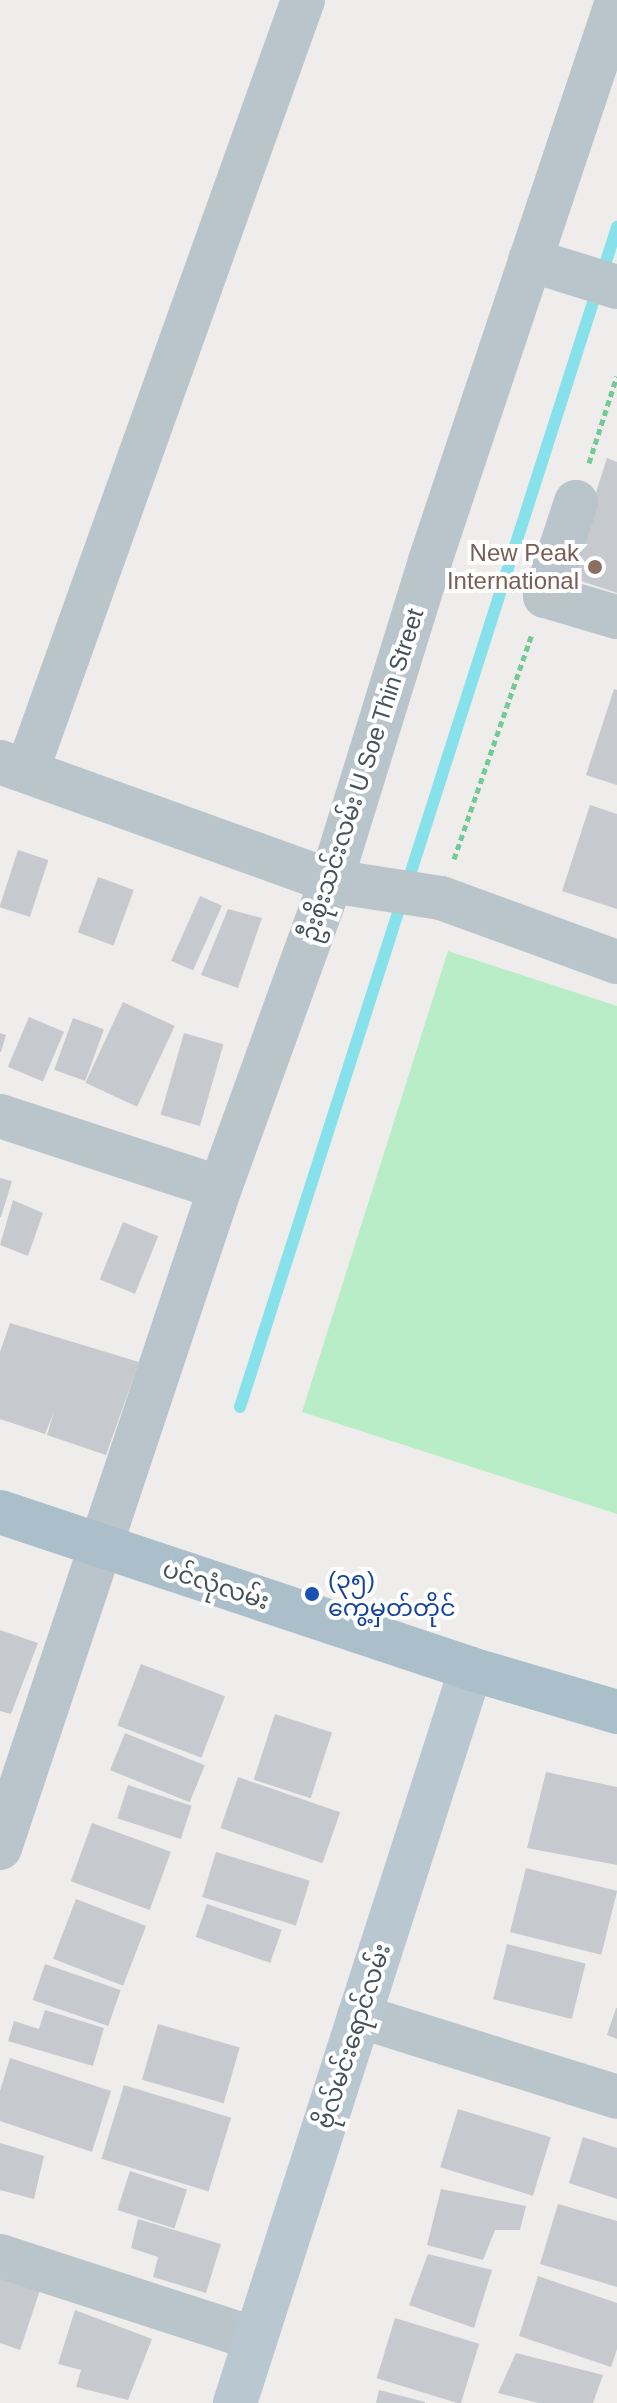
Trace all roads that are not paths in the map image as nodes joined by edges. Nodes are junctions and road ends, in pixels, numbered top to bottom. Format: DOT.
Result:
graph roads {
  1 [pos="303,0"];
  2 [pos="617,1"];
  3 [pos="530,260"];
  4 [pos="617,287"];
  5 [pos="576,502"];
  6 [pos="617,617"];
  7 [pos="14,766"];
  8 [pos="331,881"];
  9 [pos="617,962"];
  10 [pos="0,1116"];
  11 [pos="220,1188"];
  12 [pos="0,1512"];
  13 [pos="100,1546"];
  14 [pos="471,1669"];
  15 [pos="617,1712"];
  16 [pos="0,1848"];
  17 [pos="359,2016"];
  18 [pos="617,2097"];
  19 [pos="0,2256"];
  20 [pos="255,2339"];
  21 [pos="235,2403"];
  1 -- 7 [label="street"];
  2 -- 3 [label="street, ဦးစိုးသင်းလမ်း U Soe Thin Street"];
  3 -- 4 [label="street"];
  3 -- 8 [label="street, ဦးစိုးသင်းလမ်း U Soe Thin Street"];
  5 -- 6 [label="street"];
  7 -- 8 [label="street"];
  8 -- 9 [label="street"];
  8 -- 11 [label="street, ဦးစိုးသင်းလမ်း U Soe Thin Street"];
  10 -- 11 [label="street"];
  11 -- 13 [label="street, ဦးစိုးသင်းလမ်း U Soe Thin Street"];
  12 -- 13 [label="main road, ပင်လုံလမ်း"];
  13 -- 14 [label="main road, ပင်လုံလမ်း"];
  13 -- 16 [label="street, ဦးစိုးသင်းလမ်း U Soe Thin Street"];
  14 -- 15 [label="main road, ပင်လုံလမ်း"];
  14 -- 17 [label="street, ဗိုလ်မင်းရောင်လမ်း"];
  17 -- 18 [label="street"];
  17 -- 20 [label="street, ဗိုလ်မင်းရောင်လမ်း"];
  19 -- 20 [label="street"];
  20 -- 21 [label="street, ဗိုလ်မင်းရောင်လမ်း"];
}
